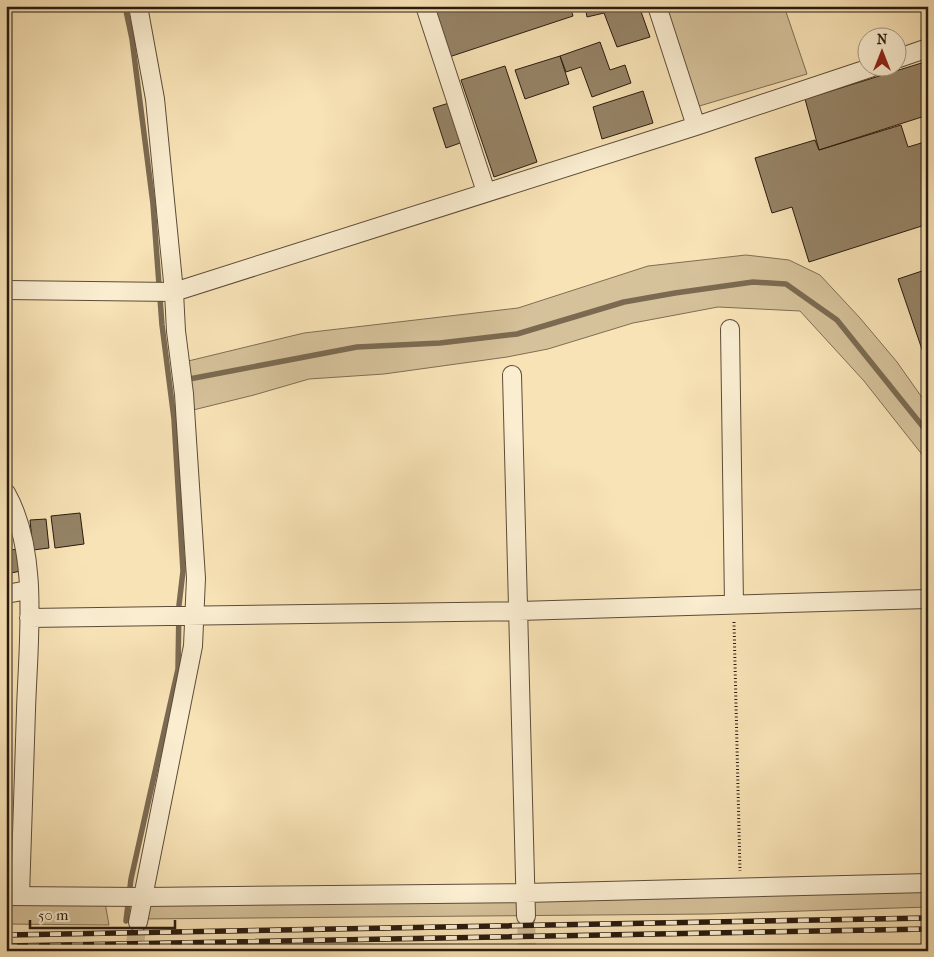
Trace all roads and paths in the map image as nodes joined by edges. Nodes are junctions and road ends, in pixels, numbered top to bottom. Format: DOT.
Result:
graph roads {
  1 [pos="138,6"];
  2 [pos="426,6"];
  3 [pos="657,6"];
  4 [pos="928,48"];
  5 [pos="906,56"];
  6 [pos="856,73"];
  7 [pos="696,126"];
  8 [pos="486,192"];
  9 [pos="6,290"];
  10 [pos="174,292"];
  11 [pos="730,329"];
  12 [pos="512,374"];
  13 [pos="7,497"];
  14 [pos="28,590"];
  15 [pos="6,594"];
  16 [pos="928,599"];
  17 [pos="734,604"];
  18 [pos="519,611"];
  19 [pos="195,615"];
  20 [pos="28,618"];
  21 [pos="928,884"];
  22 [pos="740,886"];
  23 [pos="525,893"];
  24 [pos="13,896"];
  25 [pos="143,898"];
  26 [pos="526,916"];
  27 [pos="138,922"];
  1 -- 10 [label="street"];
  2 -- 8 [label="street"];
  3 -- 7 [label="street"];
  4 -- 5 [label="street"];
  6 -- 7 [label="street"];
  7 -- 8 [label="street"];
  8 -- 10 [label="street"];
  9 -- 10 [label="street"];
  10 -- 19 [label="street"];
  11 -- 17 [label="street"];
  12 -- 18 [label="street"];
  13 -- 14 [label="street"];
  14 -- 15 [label="street"];
  14 -- 20 [label="street"];
  16 -- 17 [label="street"];
  17 -- 18 [label="street"];
  17 -- 22 [label="path"];
  18 -- 19 [label="street"];
  18 -- 23 [label="street"];
  19 -- 20 [label="street"];
  19 -- 25 [label="street"];
  20 -- 24 [label="street"];
  21 -- 22 [label="street"];
  22 -- 23 [label="street"];
  23 -- 25 [label="street"];
  23 -- 26 [label="street"];
  24 -- 25 [label="street"];
  25 -- 27 [label="street"];
}
